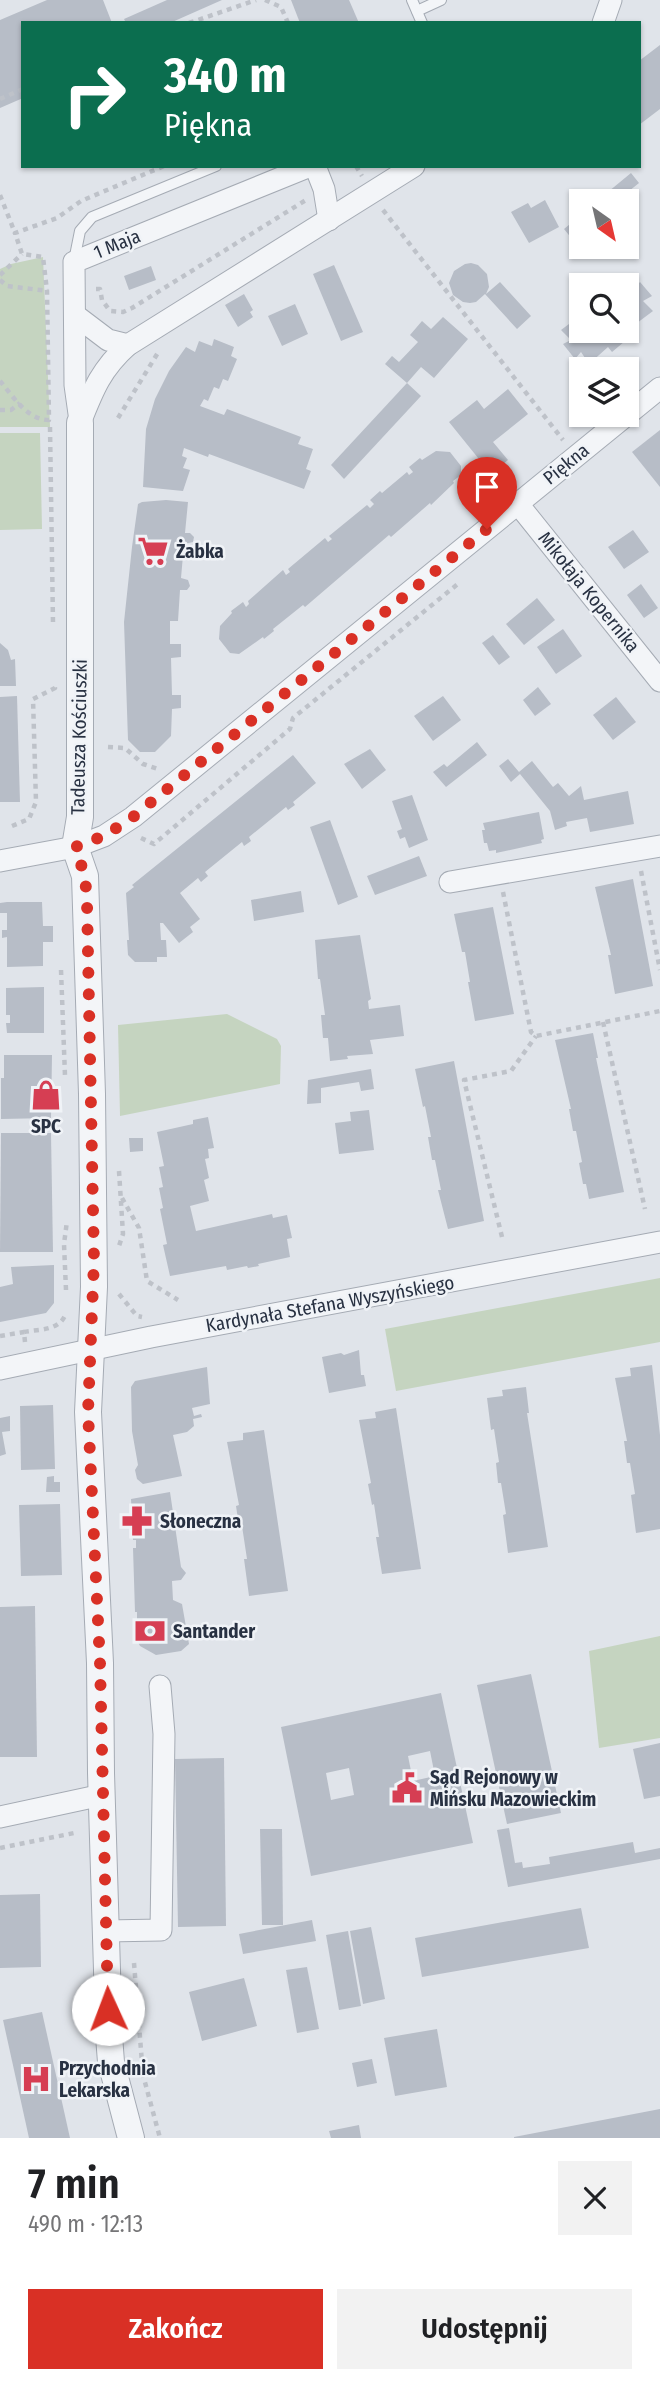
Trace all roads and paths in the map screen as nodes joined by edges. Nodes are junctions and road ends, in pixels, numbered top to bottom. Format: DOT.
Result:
graph roads {
  1 [pos="256,0"];
  2 [pos="265,0"];
  3 [pos="279,0"];
  4 [pos="440,0"];
  5 [pos="611,0"];
  6 [pos="414,5"];
  7 [pos="281,7"];
  8 [pos="195,21"];
  9 [pos="287,21"];
  10 [pos="421,21"];
  11 [pos="604,21"];
  12 [pos="21,90"];
  13 [pos="0,99"];
  14 [pos="211,168"];
  15 [pos="307,168"];
  16 [pos="313,168"];
  17 [pos="357,168"];
  18 [pos="411,168"];
  19 [pos="359,173"];
  20 [pos="324,189"];
  21 [pos="371,193"];
  22 [pos="0,195"];
  23 [pos="329,220"];
  24 [pos="15,233"];
  25 [pos="22,254"];
  26 [pos="74,262"];
  27 [pos="0,277"];
  28 [pos="75,290"];
  29 [pos="75,314"];
  30 [pos="128,345"];
  31 [pos="0,381"];
  32 [pos="660,388"];
  33 [pos="20,403"];
  34 [pos="0,410"];
  35 [pos="49,420"];
  36 [pos="80,423"];
  37 [pos="50,427"];
  38 [pos="564,441"];
  39 [pos="518,504"];
  40 [pos="470,574"];
  41 [pos="53,632"];
  42 [pos="54,674"];
  43 [pos="660,681"];
  44 [pos="12,825"];
  45 [pos="141,838"];
  46 [pos="660,846"];
  47 [pos="75,847"];
  48 [pos="637,850"];
  49 [pos="0,861"];
  50 [pos="500,873"];
  51 [pos="450,882"];
  52 [pos="61,958"];
  53 [pos="660,970"];
  54 [pos="660,1011"];
  55 [pos="603,1022"];
  56 [pos="536,1036"];
  57 [pos="65,1087"];
  58 [pos="121,1197"];
  59 [pos="68,1208"];
  60 [pos="645,1209"];
  61 [pos="502,1237"];
  62 [pos="660,1242"];
  63 [pos="94,1287"];
  64 [pos="66,1290"];
  65 [pos="178,1300"];
  66 [pos="23,1332"];
  67 [pos="0,1336"];
  68 [pos="90,1351"];
  69 [pos="27,1363"];
  70 [pos="0,1368"];
  71 [pos="160,1686"];
  72 [pos="102,1794"];
  73 [pos="0,1817"];
  74 [pos="74,1833"];
  75 [pos="0,1848"];
  76 [pos="118,1931"];
  77 [pos="131,2138"];
  78 [pos="160,2138"];
  1 -- 8 [label="path"];
  2 -- 7 [label="path"];
  3 -- 7 [label="path"];
  4 -- 6 [label="lane"];
  5 -- 11 [label="street"];
  6 -- 10 [label="lane"];
  7 -- 9 [label="path"];
  12 -- 13 [label="path"];
  14 -- 26 [label="lane"];
  15 -- 26 [label="street, 1 Maja"];
  16 -- 20 [label="street"];
  17 -- 19 [label="path"];
  18 -- 21 [label="street"];
  19 -- 20 [label="path"];
  19 -- 21 [label="path"];
  20 -- 23 [label="street"];
  20 -- 28 [label="path"];
  21 -- 23 [label="street"];
  21 -- 38 [label="path"];
  22 -- 24 [label="path"];
  23 -- 30 [label="street"];
  25 -- 27 [label="path"];
  26 -- 28 [label="street, 1 Maja"];
  27 -- 28 [label="path"];
  28 -- 29 [label="street, 1 Maja"];
  29 -- 30 [label="street"];
  29 -- 36 [label="street, 1 Maja"];
  30 -- 36 [label="street"];
  31 -- 33 [label="path"];
  32 -- 39 [label="street, Piękna"];
  33 -- 34 [label="path"];
  33 -- 35 [label="path"];
  36 -- 47 [label="street, Tadeusza Kościuszki"];
  37 -- 41 [label="path"];
  39 -- 43 [label="street, Mikołaja Kopernika"];
  39 -- 47 [label="street, Piękna"];
  40 -- 45 [label="path"];
  42 -- 44 [label="path"];
  46 -- 48 [label="street"];
  47 -- 49 [label="street, Piękna"];
  47 -- 63 [label="street, Tadeusza Kościuszki"];
  48 -- 50 [label="street"];
  48 -- 53 [label="path"];
  50 -- 51 [label="street"];
  50 -- 56 [label="path"];
  52 -- 57 [label="path"];
  54 -- 55 [label="path"];
  55 -- 56 [label="path"];
  55 -- 60 [label="path"];
  56 -- 61 [label="path"];
  58 -- 65 [label="path"];
  59 -- 64 [label="path"];
  62 -- 68 [label="street, Kardynała Stefana Wyszyńskiego"];
  63 -- 64 [label="path"];
  63 -- 68 [label="street, Tadeusza Kościuszki"];
  64 -- 66 [label="path"];
  66 -- 67 [label="path"];
  66 -- 69 [label="path"];
  68 -- 69 [label="street, Kardynała Stefana Wyszyńskiego"];
  68 -- 72 [label="street, Tadeusza Kościuszki"];
  69 -- 70 [label="street, Kardynała Stefana Wyszyńskiego"];
  71 -- 76 [label="street"];
  72 -- 73 [label="street"];
  72 -- 76 [label="street, Tadeusza Kościuszki"];
  74 -- 75 [label="path"];
  76 -- 77 [label="street, Tadeusza Kościuszki"];
  76 -- 78 [label="path"];
}
